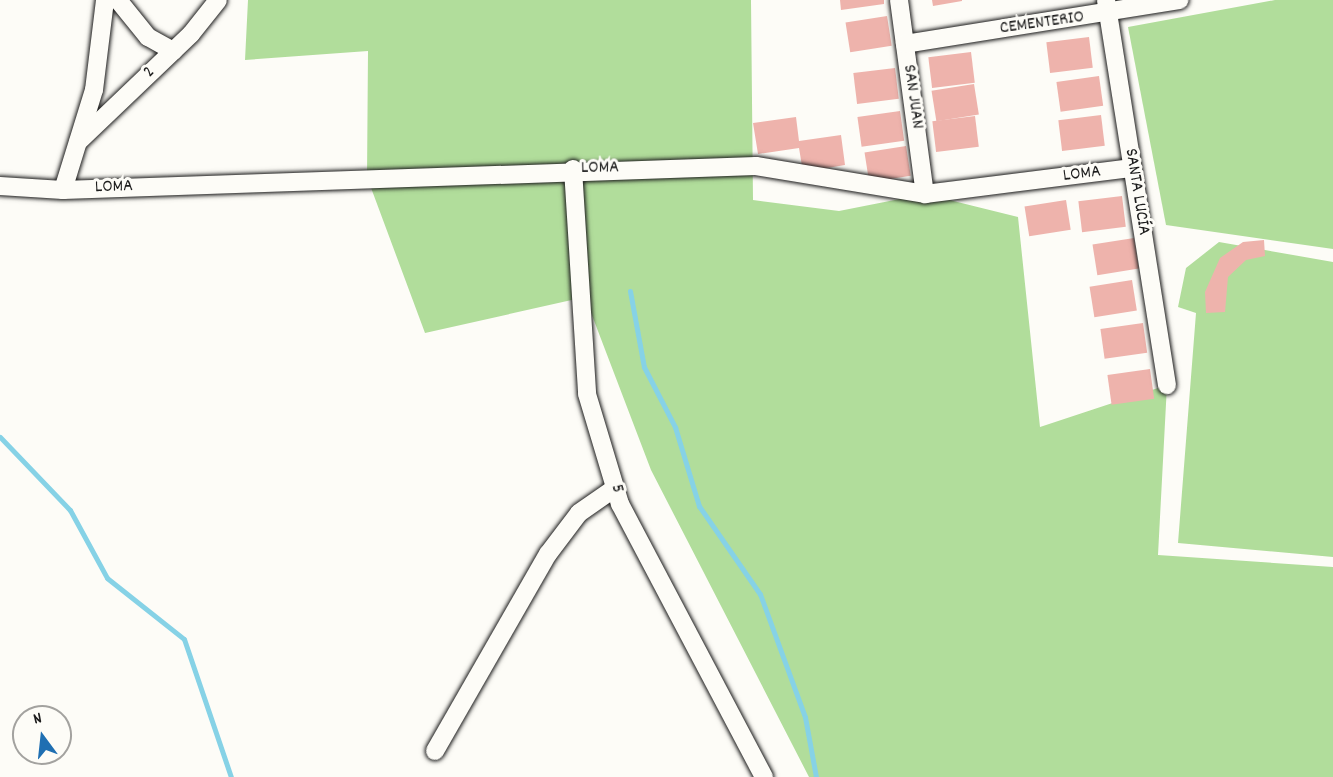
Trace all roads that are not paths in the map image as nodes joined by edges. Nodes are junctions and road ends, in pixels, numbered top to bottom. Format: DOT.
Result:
graph roads {
  1 [pos="105,0"];
  2 [pos="118,0"];
  3 [pos="218,0"];
  4 [pos="899,0"];
  5 [pos="1179,0"];
  6 [pos="1107,7"];
  7 [pos="905,44"];
  8 [pos="173,51"];
  9 [pos="78,142"];
  10 [pos="1132,168"];
  11 [pos="573,169"];
  12 [pos="0,186"];
  13 [pos="63,190"];
  14 [pos="925,194"];
  15 [pos="1167,385"];
  16 [pos="615,488"];
  17 [pos="435,751"];
  18 [pos="764,777"];
  1 -- 9 [label="street"];
  2 -- 8 [label="street"];
  3 -- 8 [label="street, 2"];
  4 -- 7 [label="street, SAN JUAN"];
  5 -- 6 [label="street, CEMENTERIO"];
  6 -- 7 [label="street, CEMENTERIO"];
  6 -- 10 [label="street, SANTA LUCÍA"];
  7 -- 14 [label="street, SAN JUAN"];
  8 -- 9 [label="street, 2"];
  9 -- 13 [label="street"];
  10 -- 14 [label="street, LOMA"];
  10 -- 15 [label="street, SANTA LUCÍA"];
  11 -- 13 [label="street, LOMA"];
  11 -- 14 [label="street, LOMA"];
  11 -- 16 [label="street, 5"];
  12 -- 13 [label="street, LOMA"];
  16 -- 17 [label="street"];
  16 -- 18 [label="street, 5"];
}
